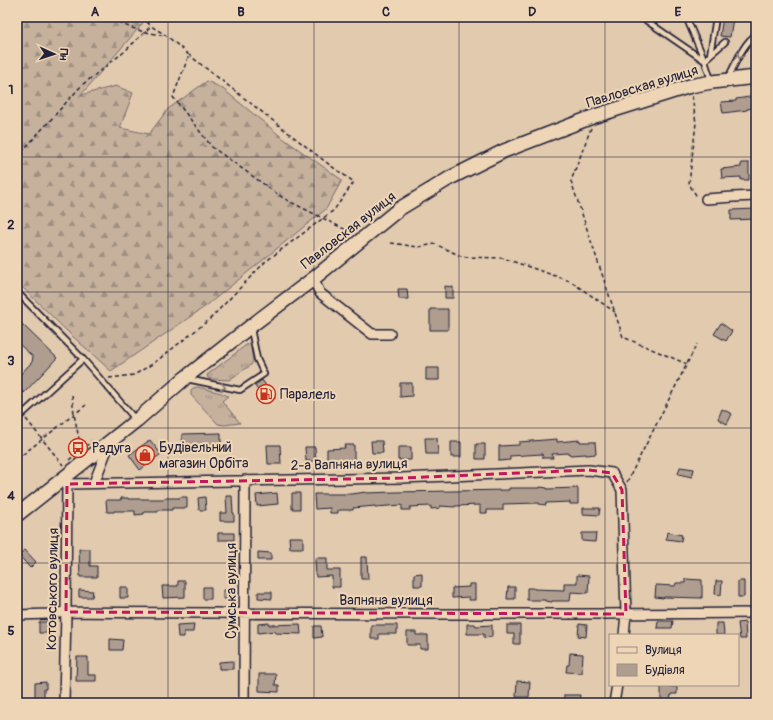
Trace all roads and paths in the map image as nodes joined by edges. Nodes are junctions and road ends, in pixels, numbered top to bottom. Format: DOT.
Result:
graph roads {
  1 [pos="114,17"];
  2 [pos="142,17"];
  3 [pos="642,17"];
  4 [pos="686,17"];
  5 [pos="716,17"];
  6 [pos="151,26"];
  7 [pos="756,35"];
  8 [pos="167,36"];
  9 [pos="725,42"];
  10 [pos="189,56"];
  11 [pos="710,56"];
  12 [pos="705,61"];
  13 [pos="756,77"];
  14 [pos="727,80"];
  15 [pos="712,82"];
  16 [pos="690,86"];
  17 [pos="595,116"];
  18 [pos="17,157"];
  19 [pos="756,196"];
  20 [pos="706,199"];
  21 [pos="348,231"];
  22 [pos="391,243"];
  23 [pos="313,279"];
  24 [pos="17,292"];
  25 [pos="22,297"];
  26 [pos="17,302"];
  27 [pos="614,312"];
  28 [pos="251,326"];
  29 [pos="390,334"];
  30 [pos="697,344"];
  31 [pos="83,360"];
  32 [pos="687,364"];
  33 [pos="185,378"];
  34 [pos="101,379"];
  35 [pos="72,395"];
  36 [pos="86,405"];
  37 [pos="74,414"];
  38 [pos="22,415"];
  39 [pos="17,419"];
  40 [pos="137,420"];
  41 [pos="42,438"];
  42 [pos="110,441"];
  43 [pos="81,449"];
  44 [pos="17,453"];
  45 [pos="20,457"];
  46 [pos="17,459"];
  47 [pos="65,475"];
  48 [pos="245,480"];
  49 [pos="17,481"];
  50 [pos="94,483"];
  51 [pos="622,490"];
  52 [pos="17,515"];
  53 [pos="66,612"];
  54 [pos="756,612"];
  55 [pos="244,614"];
  56 [pos="626,614"];
  57 [pos="17,615"];
  58 [pos="624,634"];
  59 [pos="617,686"];
  60 [pos="64,703"];
  61 [pos="244,703"];
  62 [pos="614,703"];
  1 -- 8 [label="path"];
  2 -- 6 [label="path"];
  3 -- 12 [label="lane"];
  4 -- 12 [label="lane"];
  5 -- 11 [label="lane"];
  6 -- 8 [label="path"];
  6 -- 18 [label="path"];
  7 -- 14 [label="lane, one-way"];
  8 -- 10 [label="path"];
  9 -- 11 [label="lane"];
  10 -- 21 [label="path"];
  10 -- 34 [label="path"];
  11 -- 12 [label="lane"];
  12 -- 15 [label="lane"];
  13 -- 14 [label="main road, Павловская вулиця"];
  14 -- 15 [label="main road, Павловская вулиця"];
  15 -- 16 [label="main road, Павловская вулиця"];
  16 -- 17 [label="main road, Павловская вулиця"];
  16 -- 20 [label="path"];
  17 -- 23 [label="main road, Павловская вулиця"];
  17 -- 27 [label="path"];
  19 -- 20 [label="street"];
  22 -- 27 [label="path"];
  23 -- 28 [label="main road, Павловская вулиця"];
  23 -- 29 [label="street"];
  24 -- 25 [label="lane"];
  25 -- 26 [label="lane"];
  25 -- 31 [label="lane"];
  27 -- 32 [label="path"];
  28 -- 33 [label="main road, Павловская вулиця"];
  33 -- 28 [label="lane, one-way"];
  30 -- 32 [label="path"];
  31 -- 34 [label="lane"];
  31 -- 38 [label="lane"];
  32 -- 51 [label="path"];
  33 -- 40 [label="main road, Павловская вулиця"];
  34 -- 40 [label="lane"];
  35 -- 37 [label="path"];
  36 -- 37 [label="path"];
  37 -- 41 [label="path"];
  37 -- 43 [label="path"];
  38 -- 39 [label="lane"];
  38 -- 41 [label="path"];
  40 -- 42 [label="main road, Павловская вулиця"];
  41 -- 45 [label="path"];
  41 -- 47 [label="path"];
  42 -- 47 [label="main road, Павловская вулиця"];
  42 -- 50 [label="street"];
  44 -- 45 [label="path"];
  45 -- 46 [label="path"];
  45 -- 49 [label="path"];
  47 -- 50 [label="street, 2-а Вапняна вулиця"];
  47 -- 52 [label="main road, Павловская вулиця"];
  47 -- 53 [label="street, Котовського вулиця"];
  48 -- 50 [label="street, 2-а Вапняна вулиця"];
  48 -- 51 [label="street, 2-а Вапняна вулиця"];
  48 -- 55 [label="street, Сумська вулиця"];
  51 -- 56 [label="street"];
  53 -- 55 [label="street, Вапняна вулиця"];
  53 -- 57 [label="street, Вапняна вулиця"];
  53 -- 60 [label="street, Котовського вулиця"];
  54 -- 56 [label="street, Вапняна вулиця"];
  55 -- 56 [label="street, Вапняна вулиця"];
  55 -- 61 [label="street, Сумська вулиця"];
  56 -- 58 [label="street"];
  59 -- 62 [label="street"];
}
